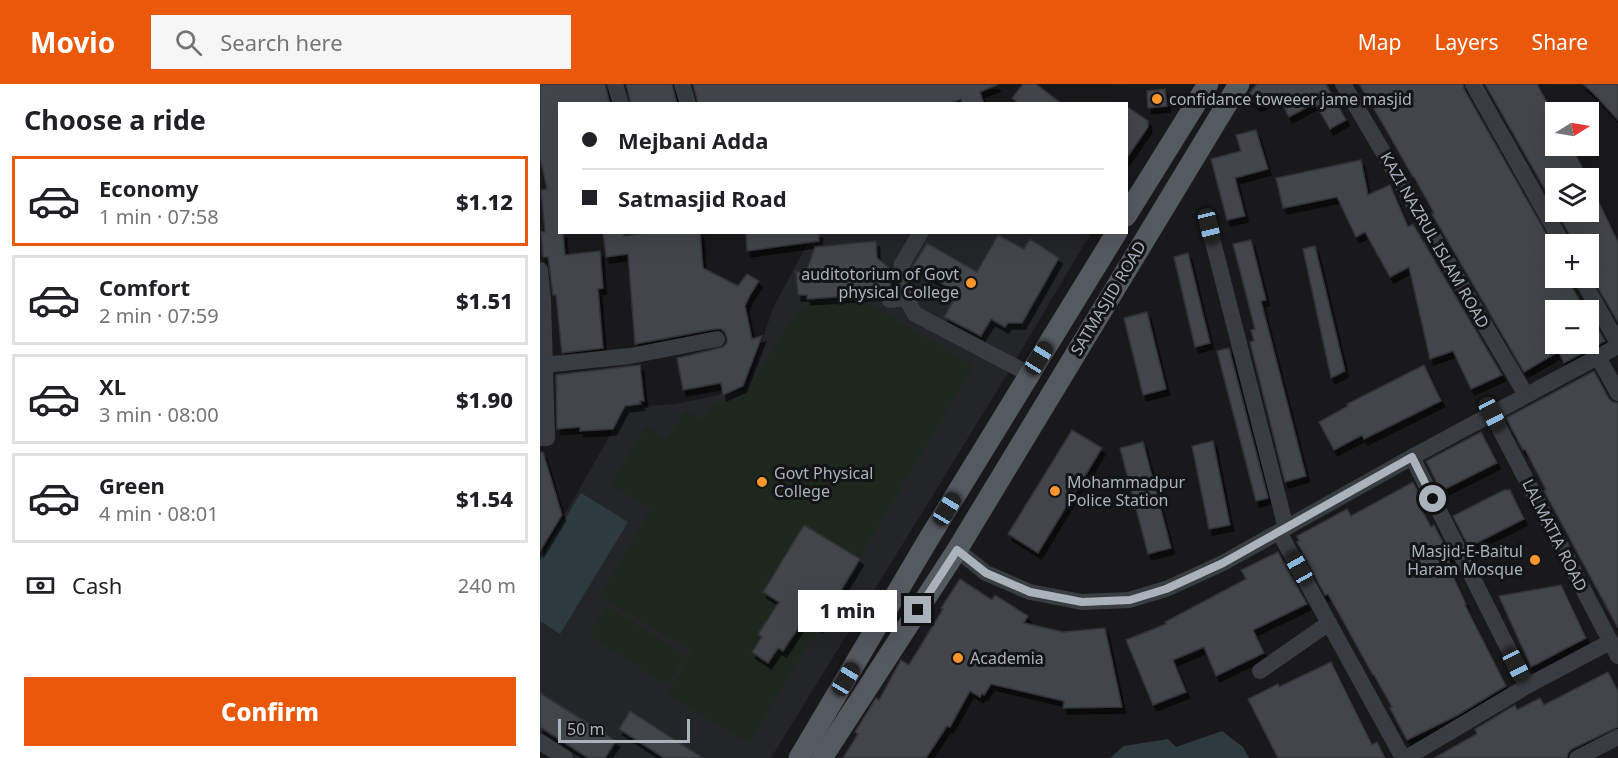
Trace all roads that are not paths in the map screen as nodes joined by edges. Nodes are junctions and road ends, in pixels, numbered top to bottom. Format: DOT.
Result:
graph roads {
  1 [pos="615,84"];
  2 [pos="682,84"];
  3 [pos="1208,84"];
  4 [pos="1239,84"];
  5 [pos="1343,84"];
  6 [pos="1473,84"];
  7 [pos="620,102"];
  8 [pos="687,102"];
  9 [pos="1128,213"];
  10 [pos="1209,226"];
  11 [pos="920,234"];
  12 [pos="1115,234"];
  13 [pos="1557,234"];
  14 [pos="540,270"];
  15 [pos="1587,288"];
  16 [pos="717,339"];
  17 [pos="1618,344"];
  18 [pos="1598,357"];
  19 [pos="544,365"];
  20 [pos="1029,374"];
  21 [pos="1618,393"];
  22 [pos="1526,395"];
  23 [pos="1492,414"];
  24 [pos="540,438"];
  25 [pos="1412,457"];
  26 [pos="1283,530"];
  27 [pos="931,534"];
  28 [pos="957,550"];
  29 [pos="1329,623"];
  30 [pos="1614,649"];
  31 [pos="1260,671"];
  32 [pos="1527,686"];
  33 [pos="1618,737"];
  34 [pos="540,742"];
  35 [pos="565,758"];
  36 [pos="799,758"];
  37 [pos="822,758"];
  38 [pos="1404,758"];
  39 [pos="1577,758"];
  1 -- 7 [label="street"];
  2 -- 8 [label="street"];
  3 -- 9 [label="main road, SATMASJID ROAD"];
  4 -- 28 [label="main road, SATMASJID ROAD"];
  5 -- 22 [label="street, KAZI NAZRUL ISLAM ROAD"];
  6 -- 13 [label="street"];
  10 -- 26 [label="street"];
  11 -- 20 [label="street"];
  12 -- 20 [label="main road, SATMASJID ROAD"];
  14 -- 19 [label="street"];
  15 -- 17 [label="street"];
  16 -- 19 [label="street"];
  17 -- 18 [label="street"];
  18 -- 21 [label="street"];
  18 -- 22 [label="street"];
  19 -- 24 [label="street"];
  20 -- 27 [label="main road, SATMASJID ROAD"];
  22 -- 23 [label="street"];
  23 -- 25 [label="street"];
  23 -- 30 [label="street, LALMATIA ROAD"];
  25 -- 26 [label="street"];
  25 -- 32 [label="street"];
  26 -- 28 [label="street"];
  26 -- 29 [label="street"];
  27 -- 28 [label="main road"];
  27 -- 36 [label="main road, SATMASJID ROAD"];
  28 -- 37 [label="main road, SATMASJID ROAD"];
  29 -- 31 [label="street"];
  29 -- 38 [label="street"];
  30 -- 32 [label="street"];
  32 -- 38 [label="street"];
  33 -- 39 [label="street"];
  34 -- 35 [label="street"];
}
